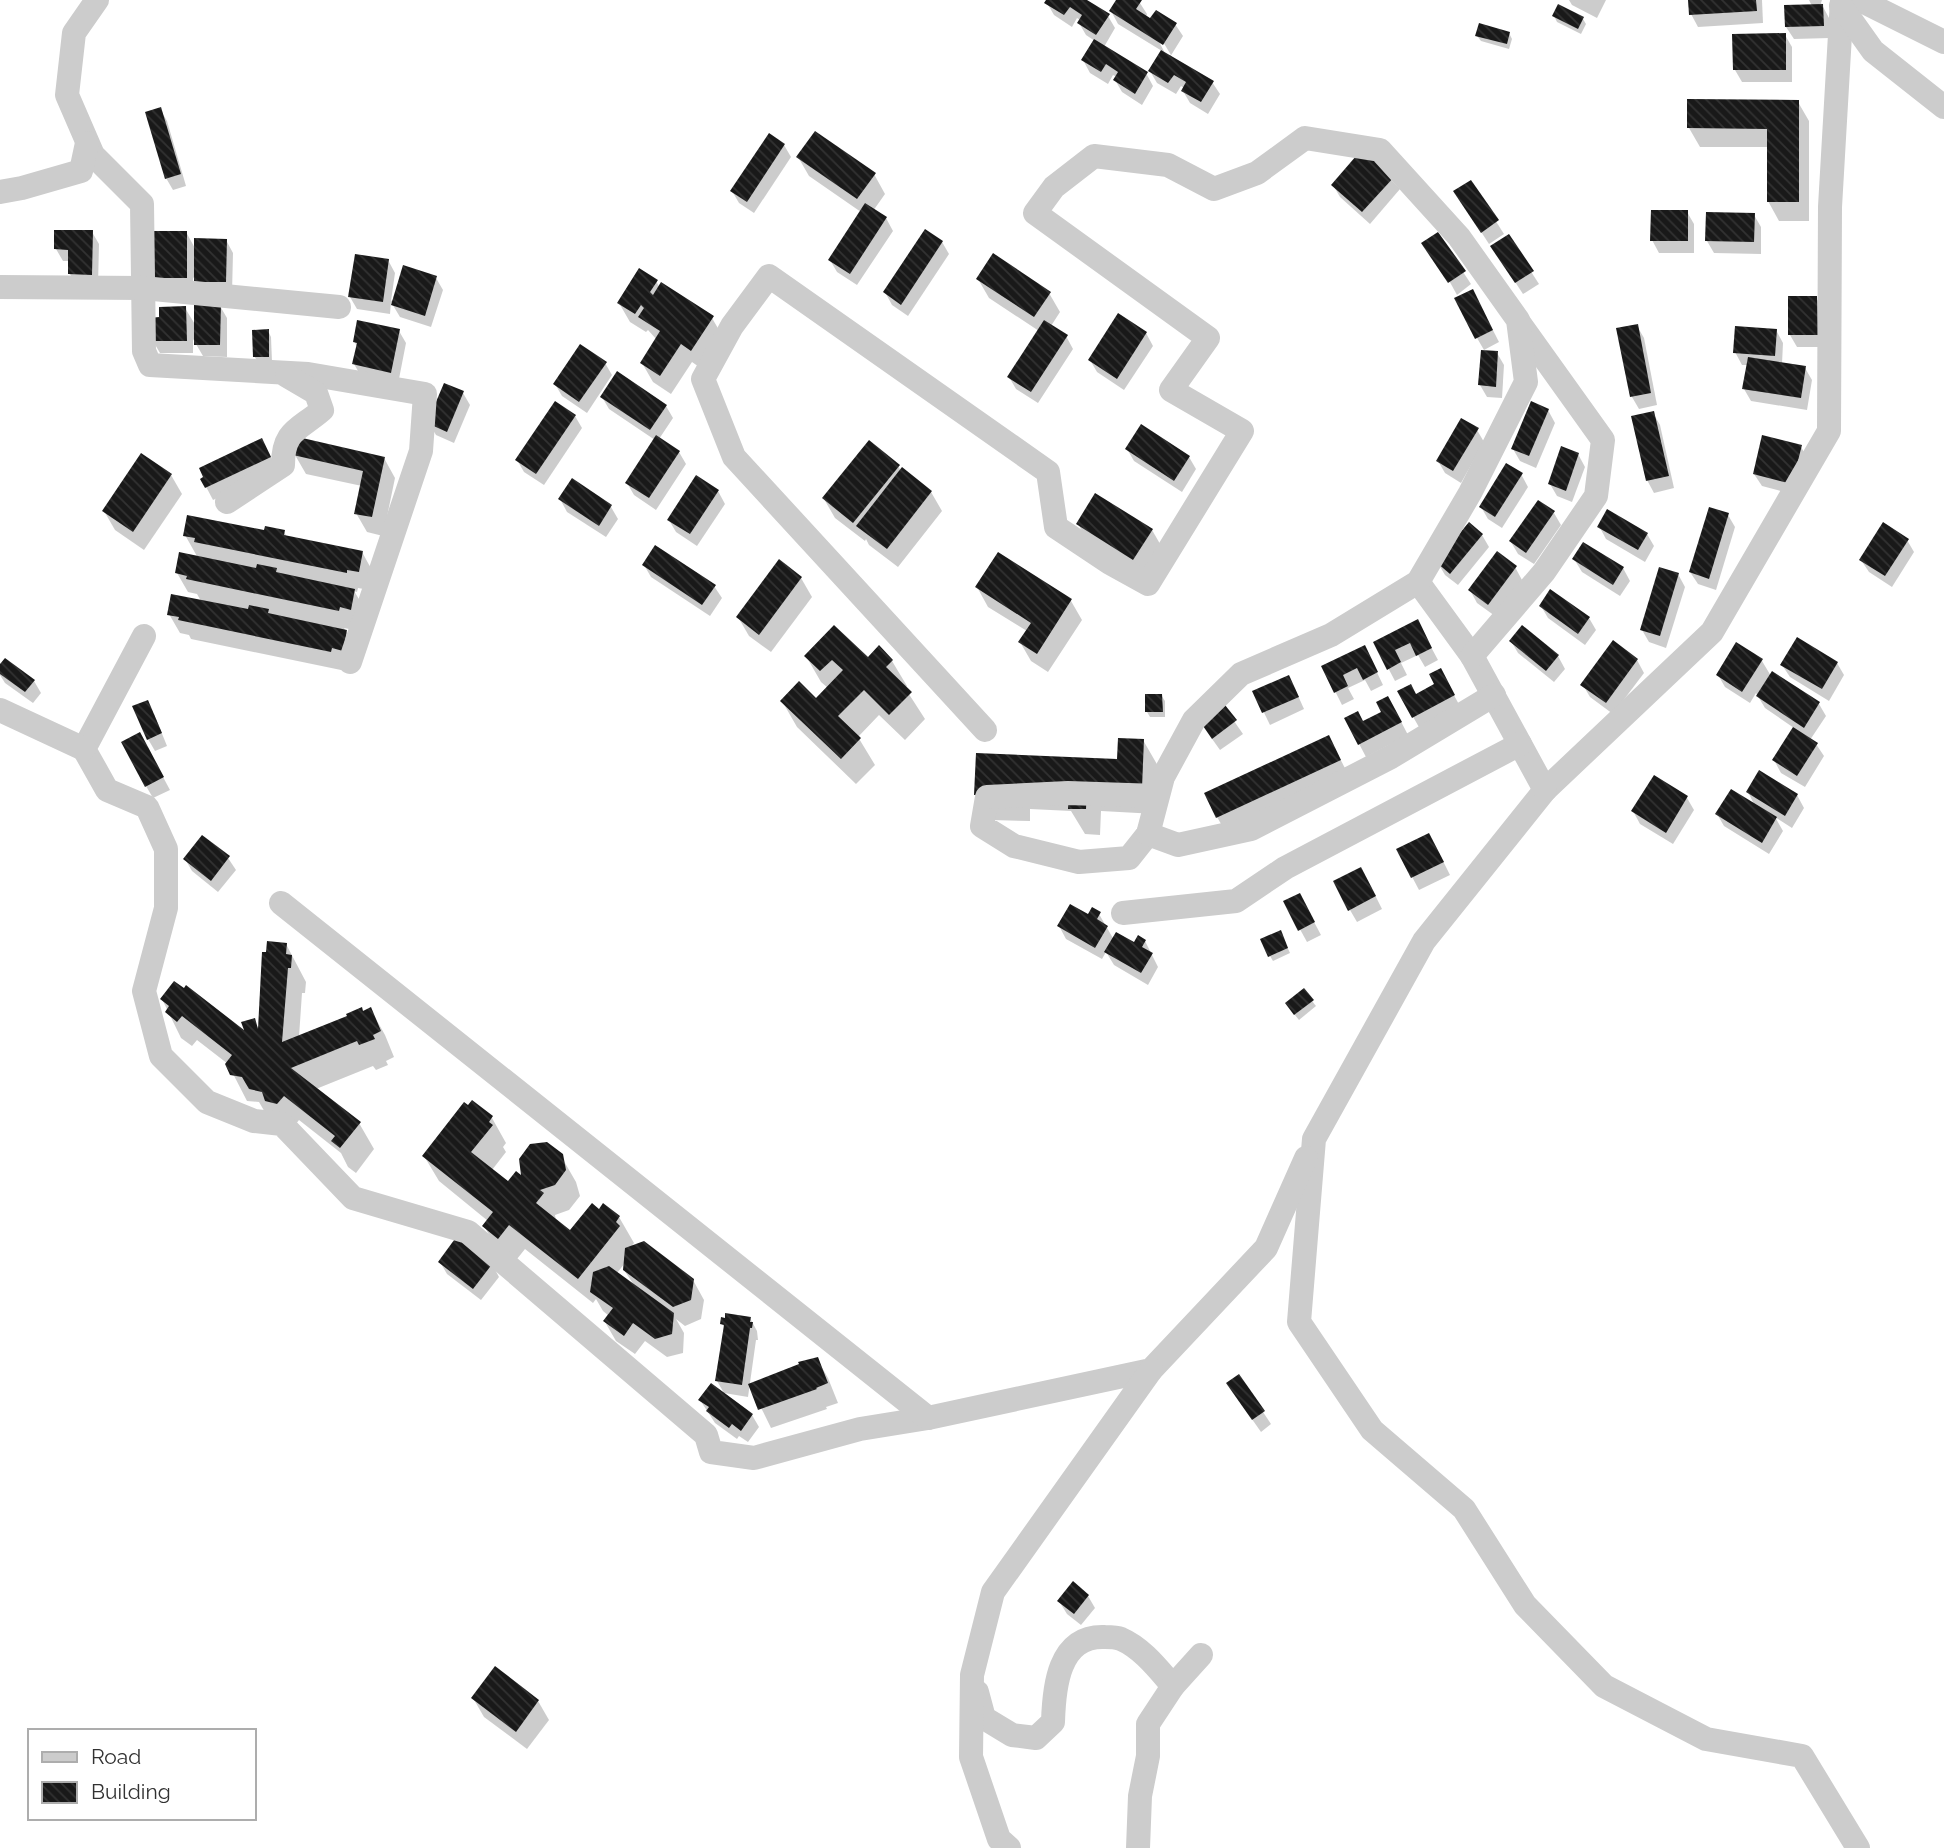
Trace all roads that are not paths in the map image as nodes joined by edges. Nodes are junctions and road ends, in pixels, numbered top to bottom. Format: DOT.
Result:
graph roads {
  1 [pos="97,0"];
  2 [pos="1848,2"];
  3 [pos="1944,42"];
  4 [pos="1944,107"];
  5 [pos="88,143"];
  6 [pos="0,192"];
  7 [pos="0,287"];
  8 [pos="143,288"];
  9 [pos="339,307"];
  10 [pos="1518,320"];
  11 [pos="280,372"];
  12 [pos="227,502"];
  13 [pos="1418,582"];
  14 [pos="144,636"];
  15 [pos="1472,656"];
  16 [pos="351,662"];
  17 [pos="1494,695"];
  18 [pos="0,710"];
  19 [pos="985,730"];
  20 [pos="1520,744"];
  21 [pos="84,749"];
  22 [pos="1545,790"];
  23 [pos="1158,796"];
  24 [pos="1148,834"];
  25 [pos="281,903"];
  26 [pos="1123,913"];
  27 [pos="1314,1139"];
  28 [pos="1151,1370"];
  29 [pos="928,1418"];
  30 [pos="1202,1655"];
  31 [pos="972,1675"];
  32 [pos="1173,1686"];
  33 [pos="1009,1848"];
  34 [pos="1138,1848"];
  35 [pos="1858,1848"];
  1 -- 5 [label="street"];
  2 -- 3 [label="street"];
  2 -- 4 [label="street"];
  2 -- 22 [label="street"];
  5 -- 6 [label="street"];
  5 -- 8 [label="street"];
  7 -- 8 [label="street"];
  8 -- 9 [label="street"];
  8 -- 11 [label="street"];
  10 -- 13 [label="street"];
  10 -- 15 [label="street"];
  10 -- 19 [label="street"];
  11 -- 12 [label="street"];
  11 -- 16 [label="street"];
  13 -- 15 [label="street"];
  13 -- 23 [label="street"];
  14 -- 21 [label="street"];
  15 -- 17 [label="street"];
  17 -- 20 [label="street"];
  17 -- 24 [label="street"];
  18 -- 21 [label="street"];
  20 -- 22 [label="street"];
  20 -- 26 [label="street"];
  21 -- 29 [label="street"];
  22 -- 27 [label="street"];
  23 -- 24 [label="street"];
  23 -- 24 [label="street"];
  25 -- 29 [label="street"];
  27 -- 28 [label="street"];
  27 -- 35 [label="street"];
  28 -- 29 [label="street"];
  28 -- 31 [label="street"];
  30 -- 32 [label="street"];
  31 -- 32 [label="street"];
  31 -- 33 [label="street"];
  32 -- 34 [label="street"];
}
